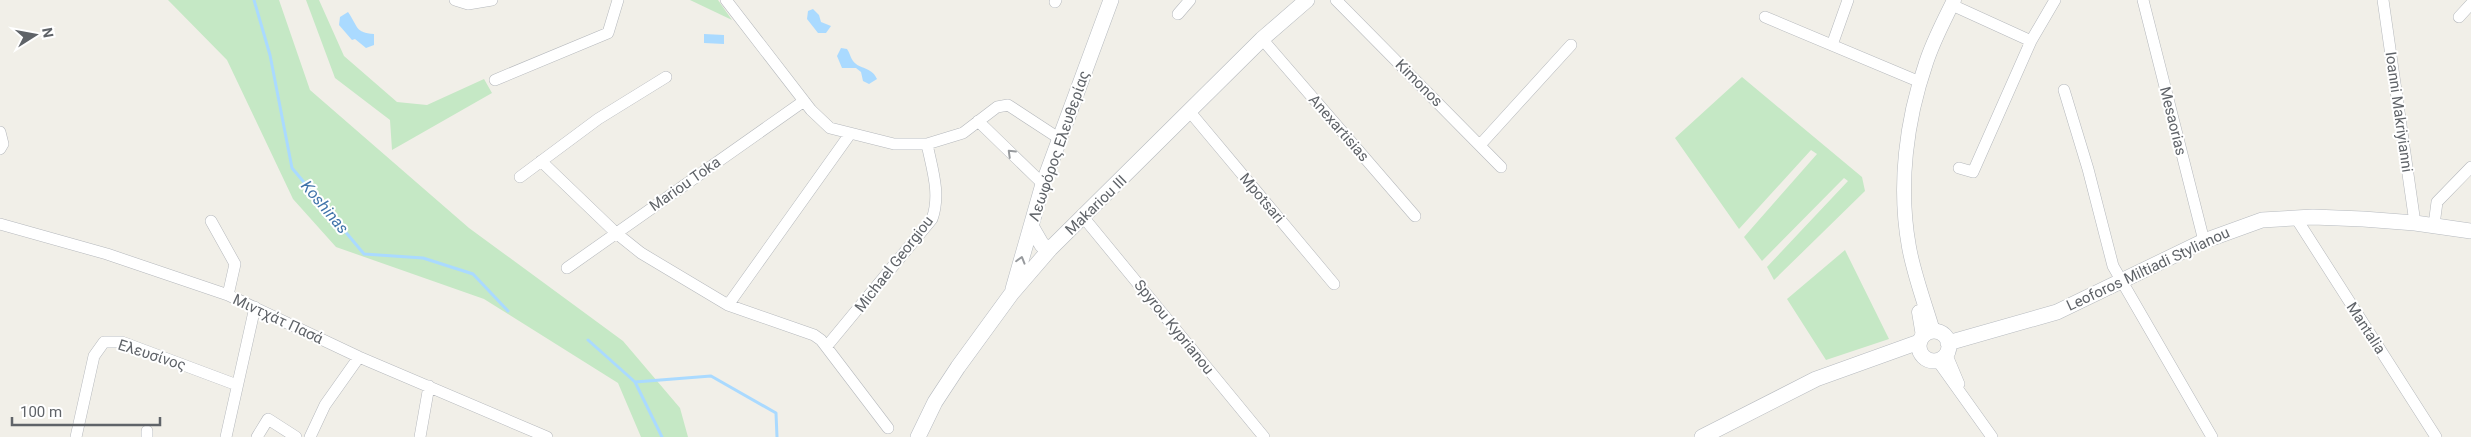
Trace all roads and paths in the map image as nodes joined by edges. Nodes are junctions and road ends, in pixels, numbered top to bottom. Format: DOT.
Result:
graph roads {
  1 [pos="455,0"];
  2 [pos="492,0"];
  3 [pos="618,0"];
  4 [pos="726,0"];
  5 [pos="1111,0"];
  6 [pos="1190,0"];
  7 [pos="1307,0"];
  8 [pos="1336,0"];
  9 [pos="1848,0"];
  10 [pos="2055,0"];
  11 [pos="2144,0"];
  12 [pos="2383,0"];
  13 [pos="1953,2"];
  14 [pos="2471,4"];
  15 [pos="1178,14"];
  16 [pos="1765,17"];
  17 [pos="2459,17"];
  18 [pos="1262,39"];
  19 [pos="2031,40"];
  20 [pos="1571,45"];
  21 [pos="1832,45"];
  22 [pos="666,77"];
  23 [pos="495,80"];
  24 [pos="1920,82"];
  25 [pos="2064,90"];
  26 [pos="804,100"];
  27 [pos="1190,112"];
  28 [pos="978,121"];
  29 [pos="0,132"];
  30 [pos="850,134"];
  31 [pos="1060,139"];
  32 [pos="927,144"];
  33 [pos="1480,145"];
  34 [pos="0,149"];
  35 [pos="541,161"];
  36 [pos="1501,167"];
  37 [pos="2471,167"];
  38 [pos="1959,168"];
  39 [pos="520,176"];
  40 [pos="1043,184"];
  41 [pos="1415,216"];
  42 [pos="1084,218"];
  43 [pos="2296,218"];
  44 [pos="211,221"];
  45 [pos="2415,223"];
  46 [pos="0,224"];
  47 [pos="1031,226"];
  48 [pos="2434,226"];
  49 [pos="2471,231"];
  50 [pos="616,233"];
  51 [pos="2204,241"];
  52 [pos="1050,249"];
  53 [pos="567,268"];
  54 [pos="2120,281"];
  55 [pos="1334,284"];
  56 [pos="1012,293"];
  57 [pos="228,295"];
  58 [pos="728,305"];
  59 [pos="255,307"];
  60 [pos="827,346"];
  61 [pos="1933,346"];
  62 [pos="359,357"];
  63 [pos="237,385"];
  64 [pos="429,386"];
  65 [pos="888,428"];
  66 [pos="76,437"];
  67 [pos="226,437"];
  68 [pos="257,437"];
  69 [pos="296,437"];
  70 [pos="310,437"];
  71 [pos="420,437"];
  72 [pos="547,437"];
  73 [pos="918,437"];
  74 [pos="1264,437"];
  75 [pos="1702,437"];
  76 [pos="1992,437"];
  77 [pos="2212,437"];
  78 [pos="2436,437"];
  1 -- 2 [label="street"];
  3 -- 23 [label="street"];
  4 -- 26 [label="street"];
  5 -- 31 [label="main road, Λεωφόρος Ελευθερίας"];
  6 -- 15 [label="street"];
  7 -- 18 [label="main road, Makariou III"];
  8 -- 33 [label="street, Kimonos"];
  9 -- 21 [label="street"];
  10 -- 19 [label="street"];
  11 -- 51 [label="street, Mesaorias"];
  12 -- 45 [label="street, Ioanni Makriyianni"];
  13 -- 19 [label="street"];
  13 -- 24 [label="street"];
  14 -- 17 [label="street"];
  16 -- 21 [label="street"];
  18 -- 27 [label="main road, Makariou III"];
  18 -- 41 [label="street, Anexartisias"];
  19 -- 38 [label="street"];
  20 -- 33 [label="street"];
  21 -- 24 [label="street"];
  22 -- 35 [label="street"];
  24 -- 61 [label="street"];
  25 -- 54 [label="street"];
  26 -- 30 [label="street"];
  26 -- 50 [label="street, Mariou Toka"];
  27 -- 42 [label="main road, Makariou III"];
  27 -- 55 [label="street, Mpotsari"];
  28 -- 31 [label="street"];
  28 -- 32 [label="street"];
  40 -- 28 [label="street, one-way"];
  29 -- 34 [label="street"];
  30 -- 32 [label="street"];
  30 -- 58 [label="street"];
  31 -- 40 [label="main road, Λεωφόρος Ελευθερίας"];
  32 -- 60 [label="street, Michael Georgiou"];
  33 -- 36 [label="street, Kimonos"];
  35 -- 39 [label="street"];
  35 -- 50 [label="street"];
  37 -- 48 [label="street"];
  40 -- 47 [label="main road, Λεωφόρος Ελευθερίας"];
  42 -- 52 [label="main road, Makariou III"];
  42 -- 74 [label="street, Spyrou Kyprianou"];
  43 -- 45 [label="main road, Leoforos Miltiadi Stylianou"];
  43 -- 51 [label="main road, Leoforos Miltiadi Stylianou"];
  43 -- 78 [label="street, Mantalia"];
  44 -- 57 [label="street"];
  45 -- 48 [label="main road, Leoforos Miltiadi Stylianou"];
  46 -- 57 [label="street, Μιντχάτ Πασά"];
  47 -- 52 [label="main road"];
  56 -- 47 [label="main road, Λεωφόρος Ελευθερίας, one-way"];
  48 -- 49 [label="main road, Leoforos Miltiadi Stylianou"];
  50 -- 53 [label="street, Mariou Toka"];
  50 -- 58 [label="street"];
  51 -- 54 [label="main road, Leoforos Miltiadi Stylianou"];
  52 -- 56 [label="main road, Makariou III"];
  54 -- 61 [label="main road, Leoforos Miltiadi Stylianou"];
  54 -- 77 [label="street"];
  56 -- 73 [label="main road, Makariou III"];
  57 -- 59 [label="street, Μιντχάτ Πασά"];
  58 -- 60 [label="street"];
  59 -- 62 [label="street, Μιντχάτ Πασά"];
  59 -- 63 [label="street"];
  60 -- 65 [label="street"];
  61 -- 75 [label="main road"];
  61 -- 76 [label="street"];
  62 -- 64 [label="street, Μιντχάτ Πασά"];
  62 -- 70 [label="street"];
  63 -- 66 [label="street, Ελευσίνος"];
  63 -- 67 [label="street"];
  64 -- 71 [label="street"];
  64 -- 72 [label="street, Μιντχάτ Πασά"];
  68 -- 69 [label="street"];
}
